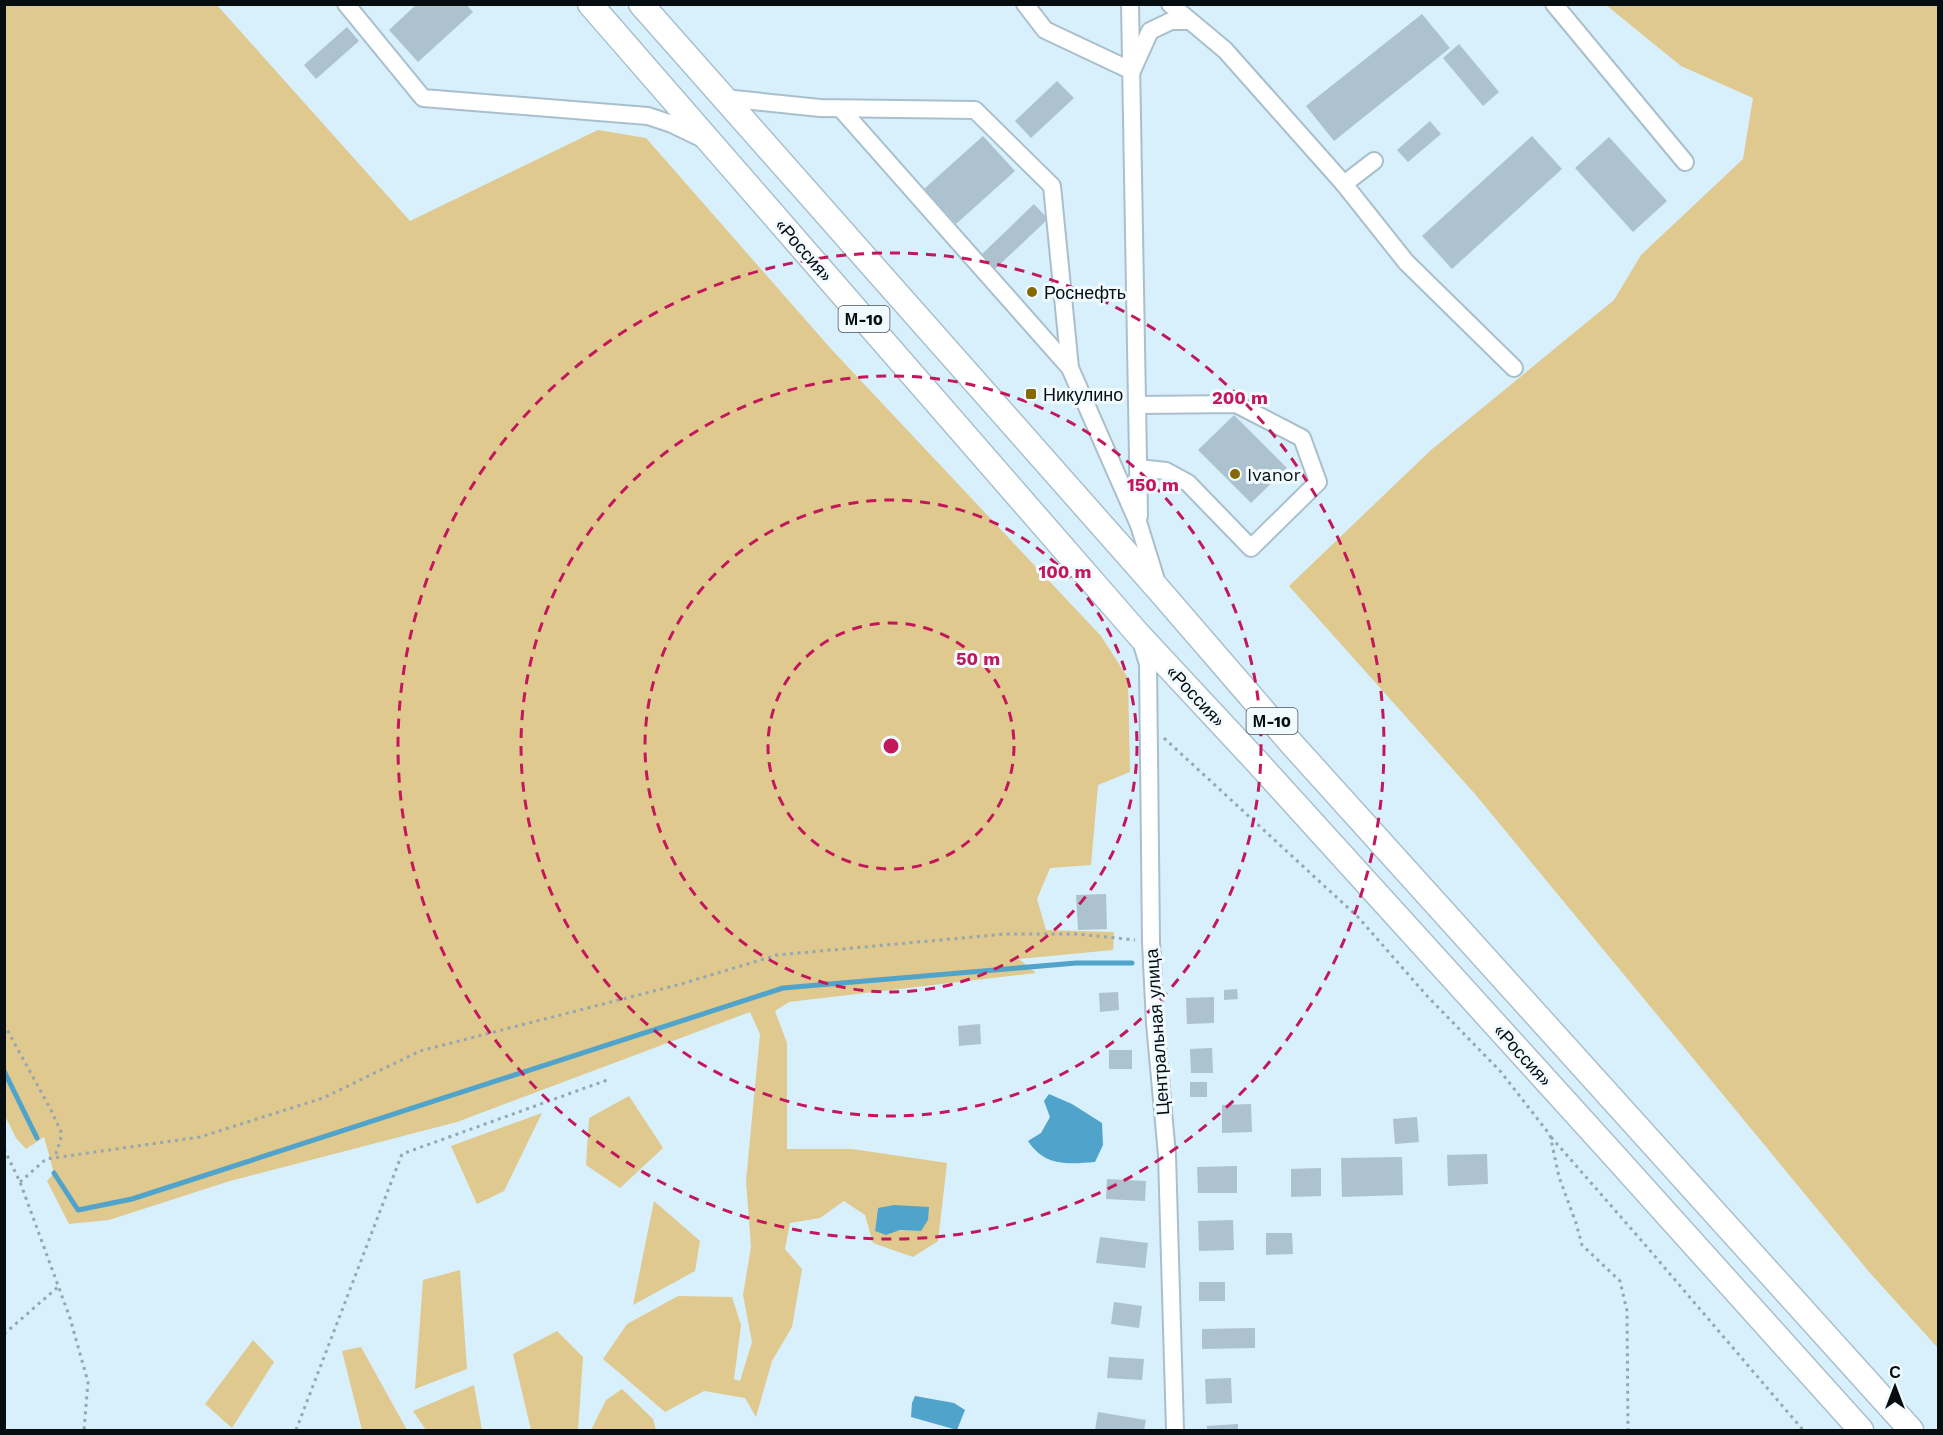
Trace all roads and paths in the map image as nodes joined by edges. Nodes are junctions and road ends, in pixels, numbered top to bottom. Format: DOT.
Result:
graph roads {
  1 [pos="346,4"];
  2 [pos="590,4"];
  3 [pos="641,4"];
  4 [pos="1025,4"];
  5 [pos="1130,4"];
  6 [pos="1170,4"];
  7 [pos="1554,4"];
  8 [pos="1190,21"];
  9 [pos="1132,71"];
  10 [pos="724,98"];
  11 [pos="841,109"];
  12 [pos="712,144"];
  13 [pos="1374,161"];
  14 [pos="1685,162"];
  15 [pos="1344,184"];
  16 [pos="1070,368"];
  17 [pos="1514,368"];
  18 [pos="1137,405"];
  19 [pos="1138,468"];
  20 [pos="1139,525"];
  21 [pos="1159,590"];
  22 [pos="1138,634"];
  23 [pos="1148,723"];
  24 [pos="1151,942"];
  25 [pos="4,1024"];
  26 [pos="610,1079"];
  27 [pos="1550,1135"];
  28 [pos="4,1149"];
  29 [pos="55,1157"];
  30 [pos="20,1182"];
  31 [pos="58,1287"];
  32 [pos="4,1334"];
  33 [pos="84,1431"];
  34 [pos="296,1431"];
  35 [pos="1175,1431"];
  36 [pos="1628,1431"];
  37 [pos="1803,1431"];
  38 [pos="1861,1431"];
  39 [pos="1911,1431"];
  1 -- 12 [label="street"];
  2 -- 12 [label="highway, «Россия» / М-10"];
  3 -- 10 [label="highway, «Россия» / М-10"];
  4 -- 9 [label="street"];
  5 -- 9 [label="street"];
  6 -- 8 [label="street"];
  7 -- 14 [label="street"];
  8 -- 9 [label="street"];
  8 -- 15 [label="street"];
  9 -- 18 [label="street"];
  10 -- 11 [label="street"];
  10 -- 21 [label="highway, «Россия» / М-10"];
  11 -- 16 [label="street"];
  11 -- 16 [label="street"];
  12 -- 22 [label="highway, «Россия» / М-10"];
  13 -- 15 [label="street"];
  15 -- 17 [label="street"];
  16 -- 20 [label="street"];
  18 -- 19 [label="street"];
  18 -- 19 [label="street"];
  19 -- 20 [label="street"];
  20 -- 21 [label="street"];
  21 -- 39 [label="highway, «Россия» / М-10"];
  22 -- 23 [label="street, Центральная улица"];
  22 -- 38 [label="highway, «Россия» / М-10"];
  23 -- 24 [label="street, Центральная улица"];
  23 -- 27 [label="path"];
  24 -- 29 [label="path"];
  24 -- 35 [label="street, Центральная улица"];
  25 -- 29 [label="path"];
  26 -- 34 [label="path"];
  27 -- 36 [label="path"];
  27 -- 37 [label="path"];
  28 -- 30 [label="path"];
  29 -- 30 [label="path"];
  30 -- 31 [label="path"];
  31 -- 32 [label="path"];
  31 -- 33 [label="path"];
}
